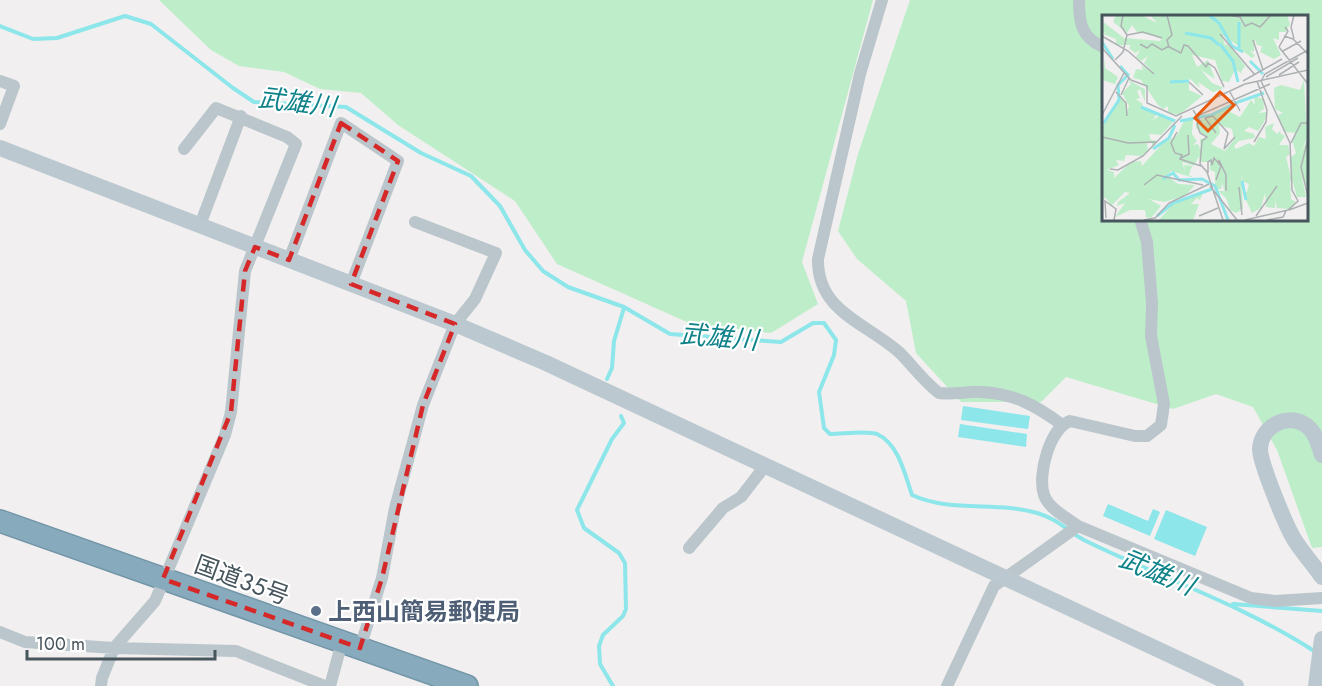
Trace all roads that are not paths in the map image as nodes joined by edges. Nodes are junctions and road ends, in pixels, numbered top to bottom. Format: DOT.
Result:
graph roads {
  1 [pos="882,0"];
  2 [pos="1079,0"];
  3 [pos="1102,46"];
  4 [pos="0,81"];
  5 [pos="241,116"];
  6 [pos="0,124"];
  7 [pos="0,148"];
  8 [pos="184,149"];
  9 [pos="1140,220"];
  10 [pos="415,222"];
  11 [pos="200,225"];
  12 [pos="255,247"];
  13 [pos="289,260"];
  14 [pos="351,284"];
  15 [pos="454,324"];
  16 [pos="1061,424"];
  17 [pos="1322,455"];
  18 [pos="765,466"];
  19 [pos="0,521"];
  20 [pos="1078,526"];
  21 [pos="689,548"];
  22 [pos="1322,576"];
  23 [pos="1002,578"];
  24 [pos="164,579"];
  25 [pos="1322,598"];
  26 [pos="0,632"];
  27 [pos="1322,639"];
  28 [pos="351,645"];
  29 [pos="114,648"];
  30 [pos="1317,682"];
  31 [pos="101,686"];
  32 [pos="325,686"];
  33 [pos="330,686"];
  34 [pos="467,686"];
  35 [pos="947,686"];
  36 [pos="1236,686"];
  1 -- 16 [label="street"];
  2 -- 3 [label="street"];
  4 -- 6 [label="street"];
  5 -- 8 [label="street"];
  5 -- 11 [label="street"];
  5 -- 12 [label="street"];
  7 -- 11 [label="street"];
  9 -- 16 [label="street"];
  10 -- 15 [label="street"];
  11 -- 12 [label="street"];
  12 -- 13 [label="street"];
  12 -- 24 [label="street"];
  13 -- 14 [label="street"];
  13 -- 14 [label="street"];
  14 -- 15 [label="street"];
  15 -- 18 [label="street"];
  15 -- 28 [label="street"];
  16 -- 20 [label="street"];
  17 -- 22 [label="street"];
  18 -- 21 [label="street"];
  18 -- 23 [label="street"];
  19 -- 24 [label="highway, 国道35号"];
  20 -- 23 [label="street"];
  20 -- 25 [label="street"];
  23 -- 35 [label="street"];
  23 -- 36 [label="street"];
  24 -- 28 [label="highway, 国道35号"];
  24 -- 29 [label="street"];
  26 -- 29 [label="street"];
  27 -- 30 [label="street"];
  28 -- 33 [label="street"];
  28 -- 34 [label="highway, 国道35号"];
  29 -- 31 [label="street"];
  29 -- 32 [label="street"];
}
